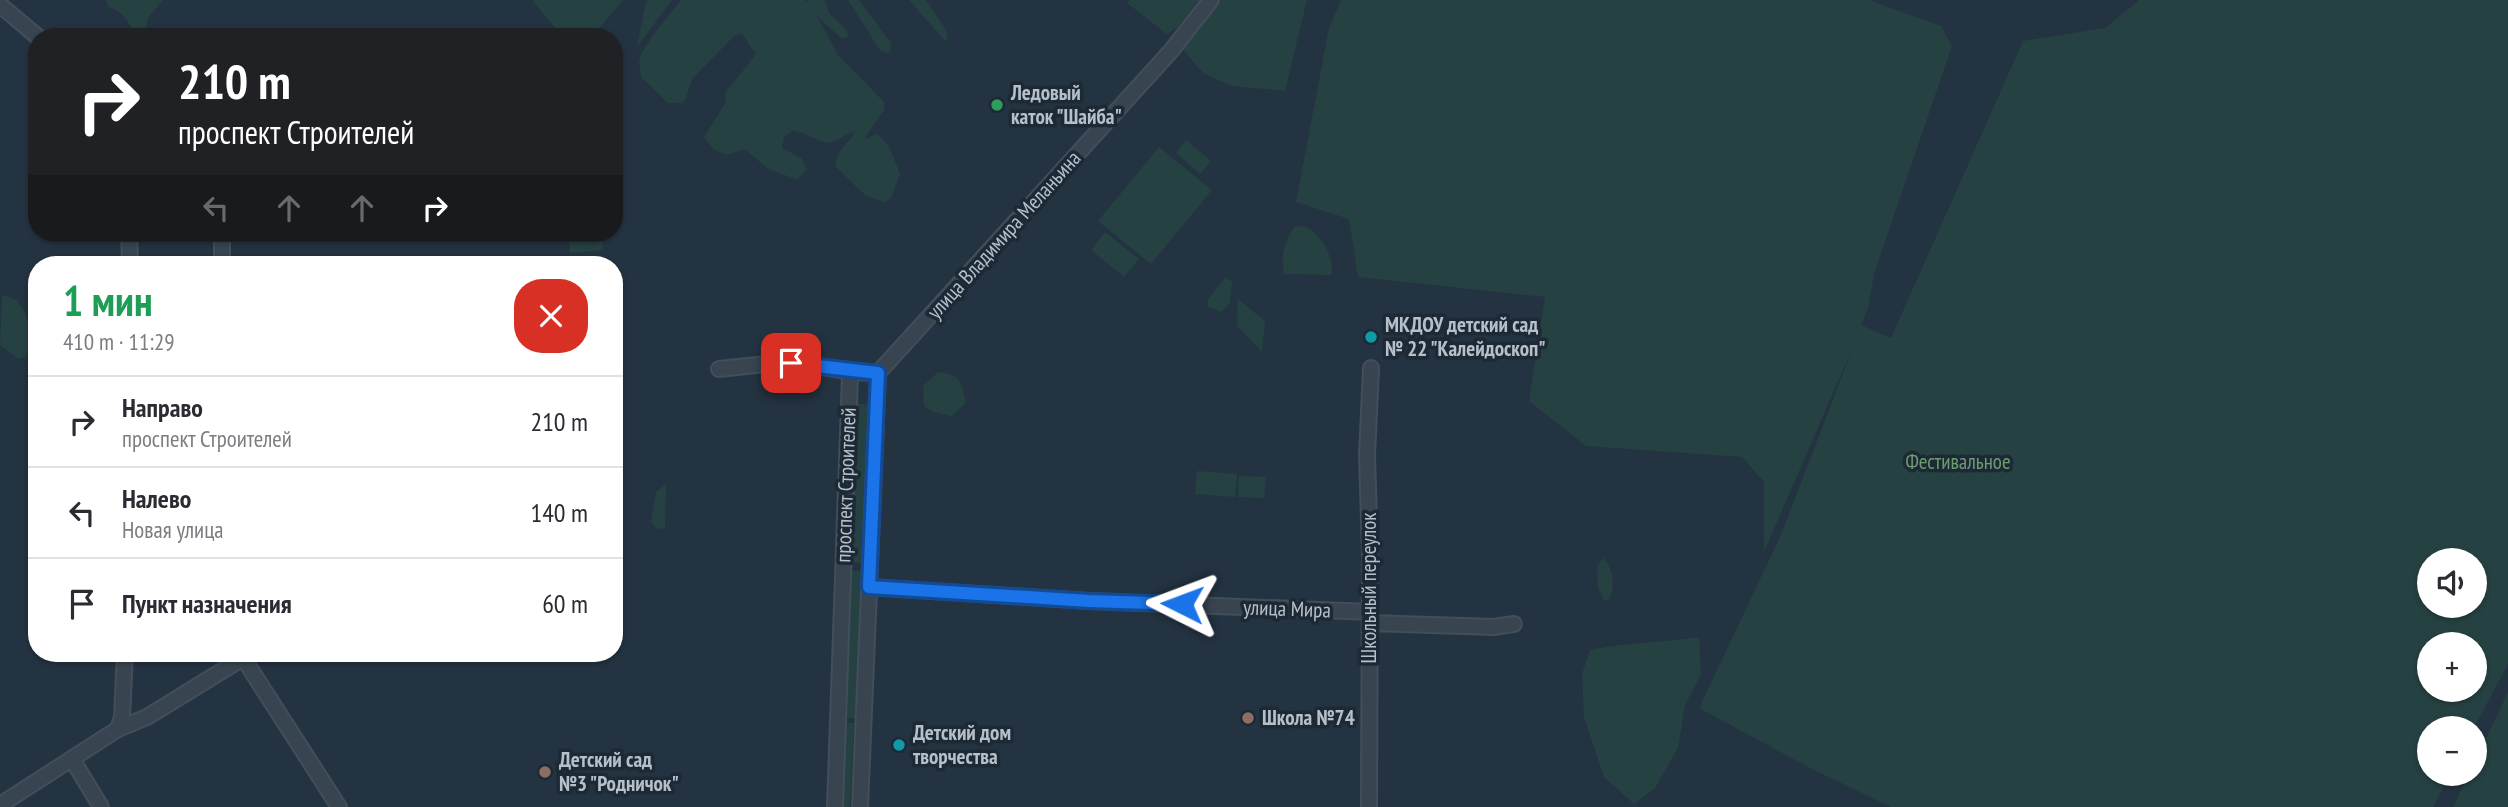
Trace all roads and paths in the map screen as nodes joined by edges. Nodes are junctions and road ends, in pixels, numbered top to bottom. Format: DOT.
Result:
graph roads {
  1 [pos="1211,0"];
  2 [pos="0,5"];
  3 [pos="28,29"];
  4 [pos="719,369"];
  5 [pos="1371,369"];
  6 [pos="853,372"];
  7 [pos="878,373"];
  8 [pos="869,587"];
  9 [pos="1370,618"];
  10 [pos="1514,624"];
  11 [pos="125,662"];
  12 [pos="232,662"];
  13 [pos="246,662"];
  14 [pos="123,694"];
  15 [pos="166,706"];
  16 [pos="118,729"];
  17 [pos="72,759"];
  18 [pos="0,805"];
  19 [pos="101,807"];
  20 [pos="339,807"];
  21 [pos="835,807"];
  22 [pos="860,807"];
  23 [pos="1369,807"];
  1 -- 7 [label="street, улица Владимира Меланьина"];
  2 -- 3 [label="street"];
  4 -- 6 [label="street"];
  5 -- 9 [label="street, Школьный переулок"];
  6 -- 7 [label="street"];
  6 -- 21 [label="street, проспект Строителей"];
  7 -- 8 [label="street, проспект Строителей"];
  8 -- 9 [label="street, улица Мира"];
  8 -- 22 [label="street, проспект Строителей"];
  9 -- 10 [label="street, улица Мира"];
  9 -- 23 [label="street, Школьный переулок"];
  11 -- 14 [label="street"];
  12 -- 15 [label="street"];
  13 -- 20 [label="street"];
  14 -- 15 [label="street"];
  14 -- 16 [label="street"];
  15 -- 16 [label="street"];
  16 -- 17 [label="street"];
  17 -- 18 [label="street"];
  17 -- 19 [label="street"];
}
